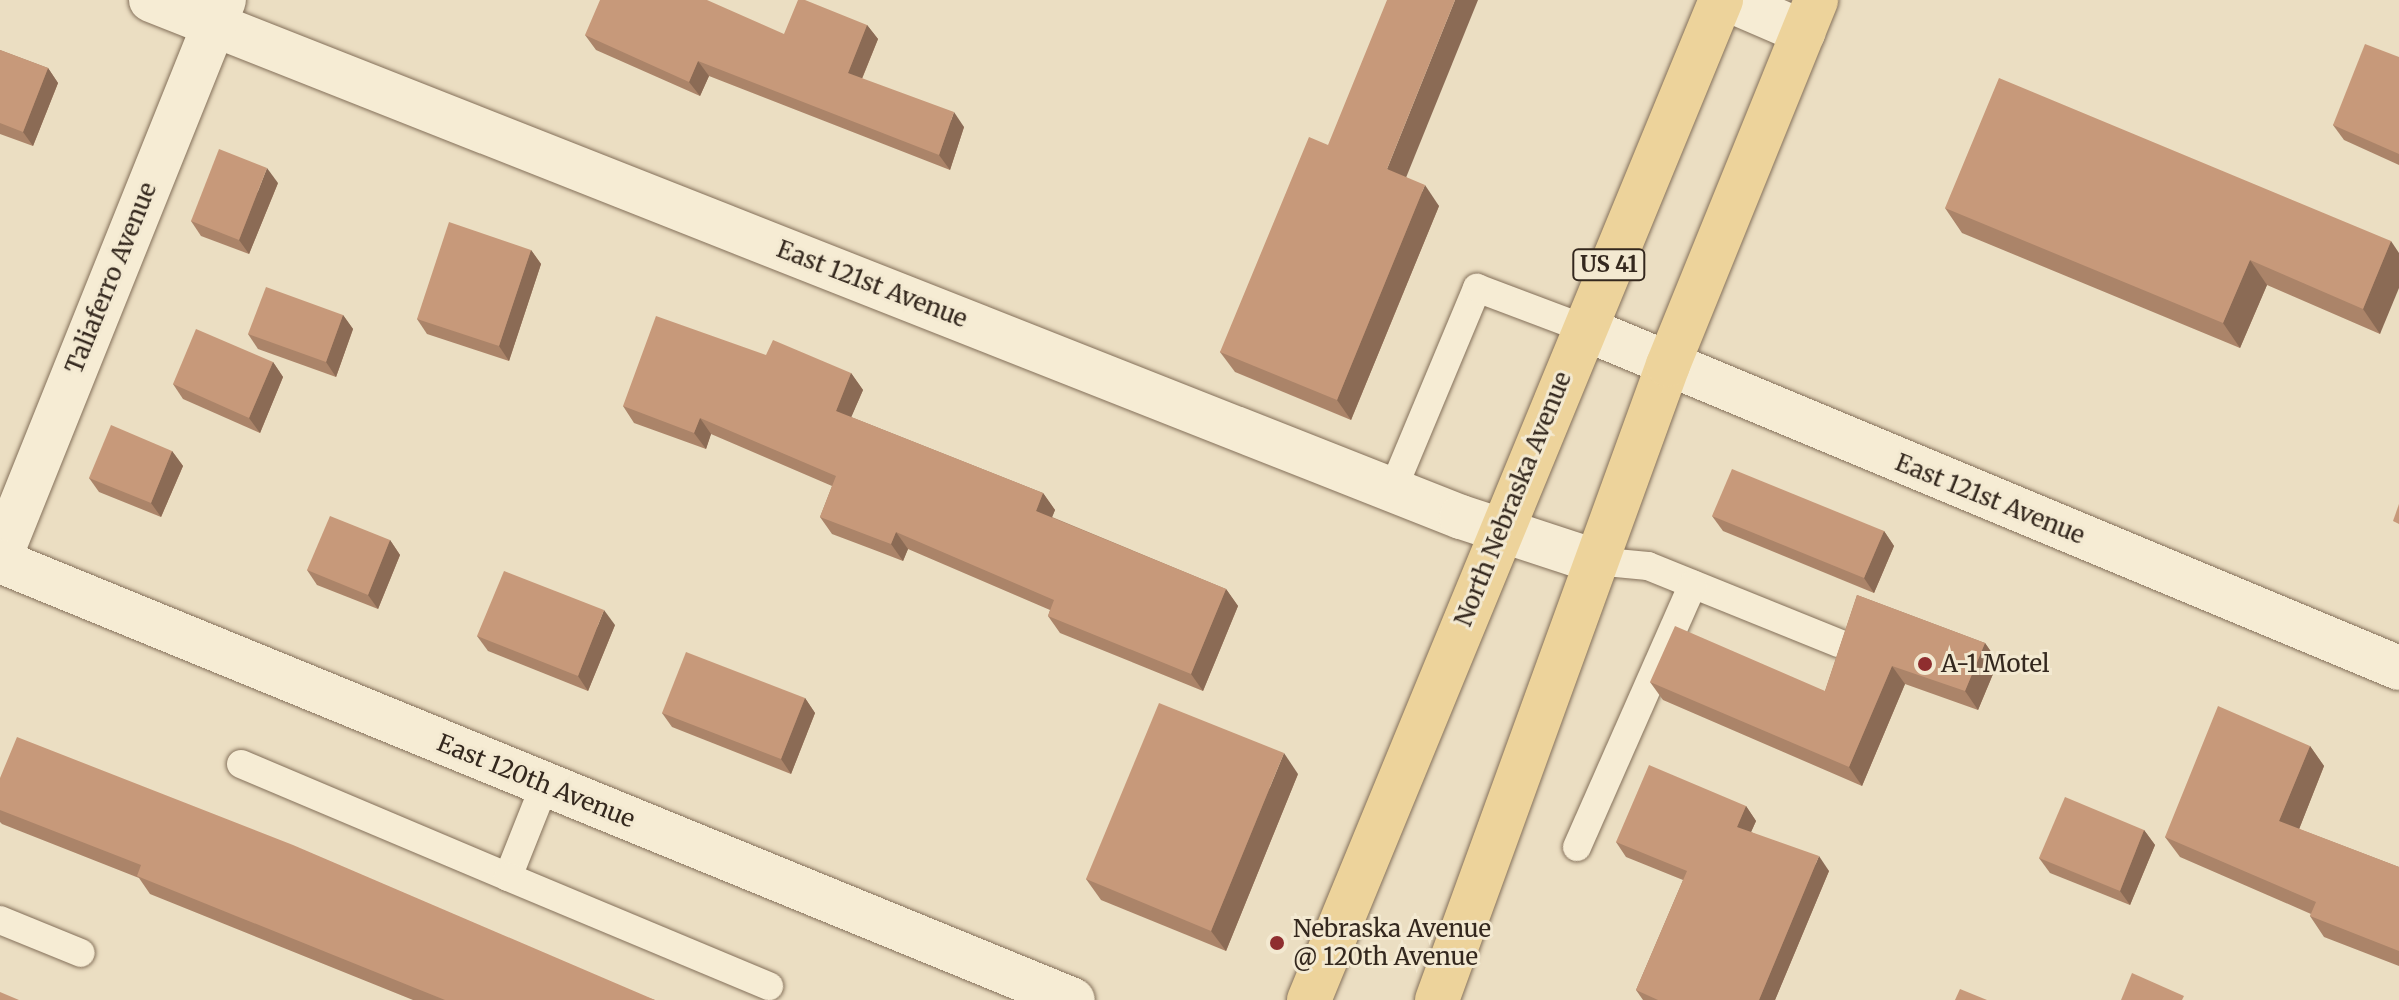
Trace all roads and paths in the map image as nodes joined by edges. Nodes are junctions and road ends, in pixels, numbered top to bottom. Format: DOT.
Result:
graph roads {
  1 [pos="151,0"];
  2 [pos="1721,0"];
  3 [pos="1729,0"];
  4 [pos="218,12"];
  5 [pos="1810,16"];
  6 [pos="1583,328"];
  7 [pos="1668,365"];
  8 [pos="1393,489"];
  9 [pos="1501,532"];
  10 [pos="0,559"];
  11 [pos="1595,561"];
  12 [pos="1693,584"];
  13 [pos="1839,643"];
  14 [pos="2399,668"];
  15 [pos="241,764"];
  16 [pos="545,784"];
  17 [pos="1577,847"];
  18 [pos="508,877"];
  19 [pos="0,920"];
  20 [pos="81,953"];
  21 [pos="769,986"];
  22 [pos="1054,996"];
  23 [pos="1309,1000"];
  24 [pos="1437,1000"];
  1 -- 4 [label="street, East 121st Avenue"];
  2 -- 6 [label="main road, North Nebraska Avenue / US 41"];
  3 -- 5 [label="street"];
  4 -- 8 [label="street, East 121st Avenue"];
  4 -- 10 [label="street, Taliaferro Avenue"];
  5 -- 7 [label="main road"];
  6 -- 7 [label="street, East 121st Avenue"];
  6 -- 8 [label="lane"];
  6 -- 9 [label="main road, North Nebraska Avenue / US 41"];
  7 -- 11 [label="main road"];
  7 -- 14 [label="street, East 121st Avenue"];
  8 -- 9 [label="street, East 121st Avenue"];
  9 -- 11 [label="street, East 121st Avenue"];
  9 -- 23 [label="main road, North Nebraska Avenue / US 41"];
  10 -- 16 [label="street, East 120th Avenue"];
  11 -- 12 [label="lane"];
  11 -- 24 [label="main road"];
  12 -- 13 [label="lane"];
  12 -- 17 [label="lane"];
  15 -- 18 [label="lane"];
  16 -- 18 [label="lane"];
  16 -- 22 [label="street, East 120th Avenue"];
  18 -- 21 [label="lane"];
  19 -- 20 [label="lane"];
}
